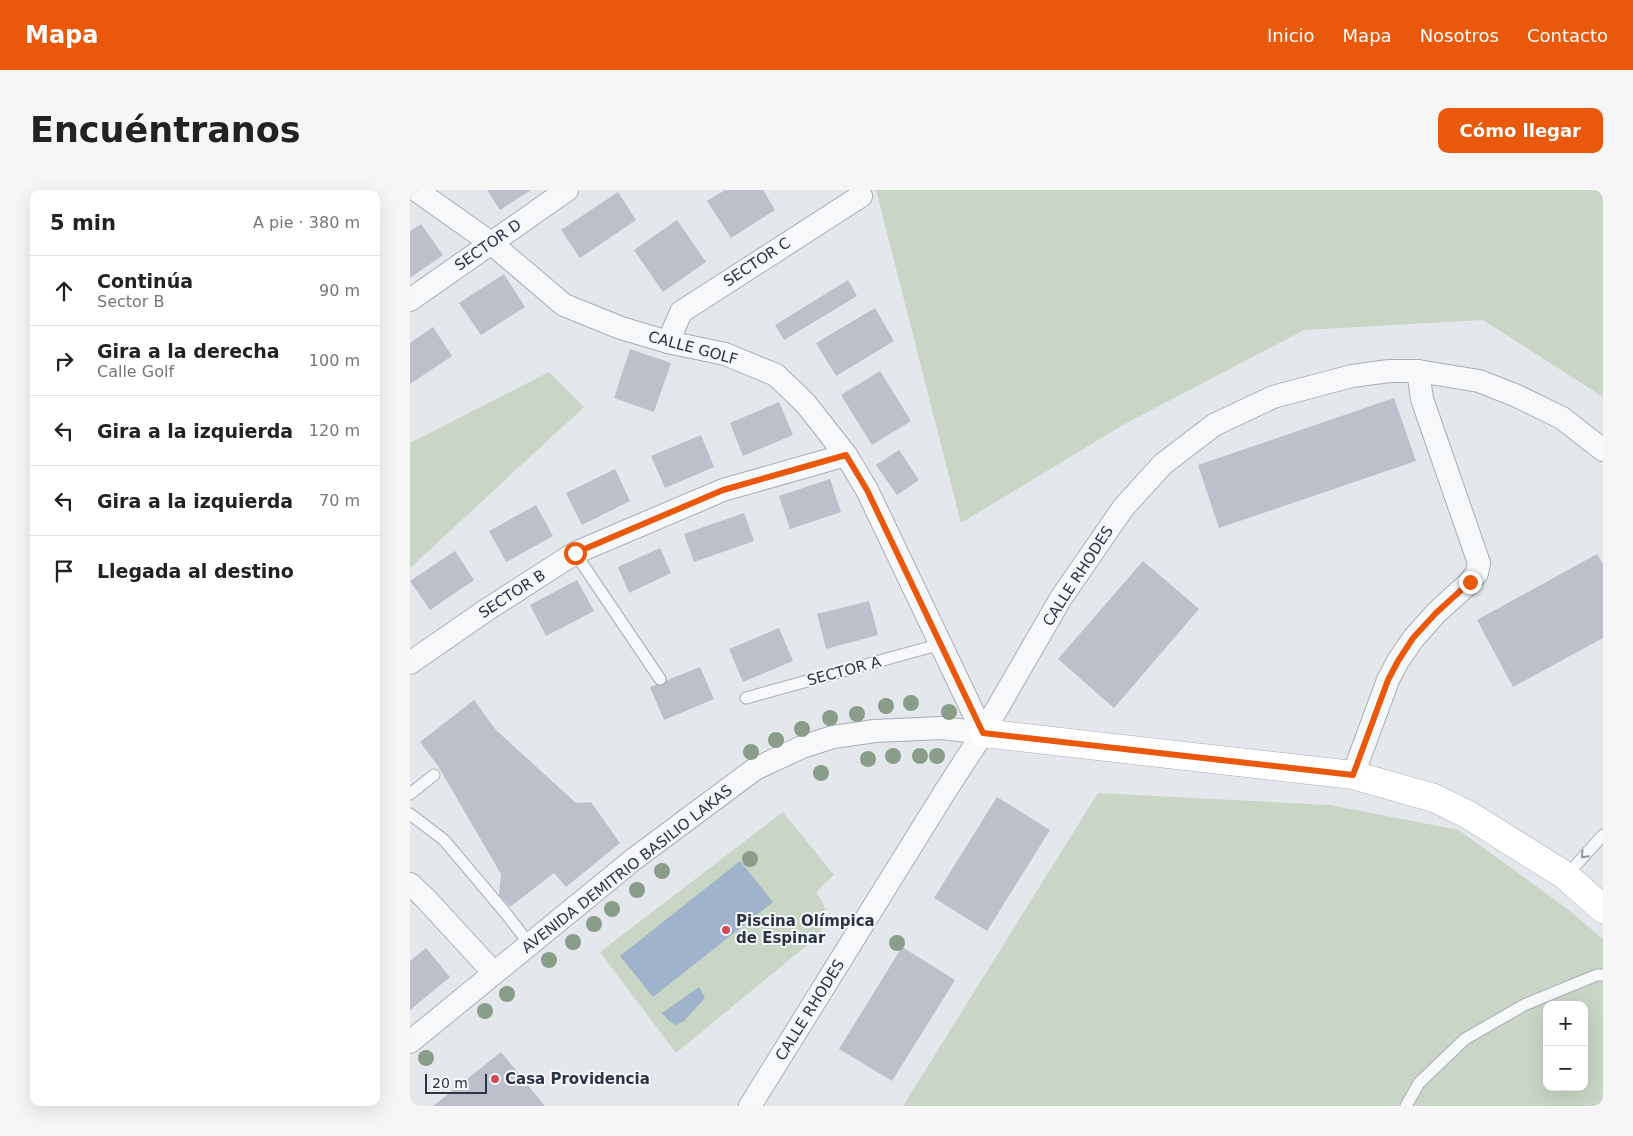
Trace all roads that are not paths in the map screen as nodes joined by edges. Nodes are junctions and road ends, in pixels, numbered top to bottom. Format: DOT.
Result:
graph roads {
  1 [pos="416,190"];
  2 [pos="566,190"];
  3 [pos="861,196"];
  4 [pos="491,243"];
  5 [pos="410,300"];
  6 [pos="668,342"];
  7 [pos="1418,371"];
  8 [pos="1603,450"];
  9 [pos="846,455"];
  10 [pos="575,553"];
  11 [pos="941,644"];
  12 [pos="410,663"];
  13 [pos="660,679"];
  14 [pos="746,698"];
  15 [pos="983,733"];
  16 [pos="434,775"];
  17 [pos="1353,775"];
  18 [pos="410,794"];
  19 [pos="410,814"];
  20 [pos="1603,835"];
  21 [pos="1566,876"];
  22 [pos="410,884"];
  23 [pos="1603,909"];
  24 [pos="530,945"];
  25 [pos="494,973"];
  26 [pos="1603,975"];
  27 [pos="410,1042"];
  28 [pos="750,1106"];
  29 [pos="1406,1106"];
  1 -- 4 [label="street, CALLE GOLF"];
  2 -- 4 [label="street, SECTOR D"];
  3 -- 6 [label="street, SECTOR C"];
  4 -- 5 [label="street, SECTOR D"];
  4 -- 6 [label="street, CALLE GOLF"];
  6 -- 9 [label="street, CALLE GOLF"];
  7 -- 8 [label="street, CALLE RHODES"];
  7 -- 15 [label="street, CALLE RHODES"];
  7 -- 17 [label="street"];
  9 -- 10 [label="street, SECTOR B"];
  9 -- 11 [label="street, CALLE GOLF"];
  10 -- 12 [label="street, SECTOR B"];
  10 -- 13 [label="lane"];
  11 -- 14 [label="lane, SECTOR A"];
  11 -- 15 [label="street, CALLE GOLF"];
  15 -- 17 [label="street, AVENIDA DEMITRIO BASILIO LAKAS"];
  15 -- 24 [label="street, AVENIDA DEMITRIO BASILIO LAKAS"];
  15 -- 28 [label="street, CALLE RHODES"];
  16 -- 18 [label="lane"];
  17 -- 21 [label="street, AVENIDA DEMITRIO BASILIO LAKAS"];
  19 -- 24 [label="lane"];
  20 -- 21 [label="lane, one-way"];
  21 -- 23 [label="street, AVENIDA DEMITRIO BASILIO LAKAS"];
  22 -- 25 [label="street"];
  24 -- 25 [label="street, AVENIDA DEMITRIO BASILIO LAKAS"];
  25 -- 27 [label="street, AVENIDA DEMITRIO BASILIO LAKAS"];
  26 -- 29 [label="lane"];
}
